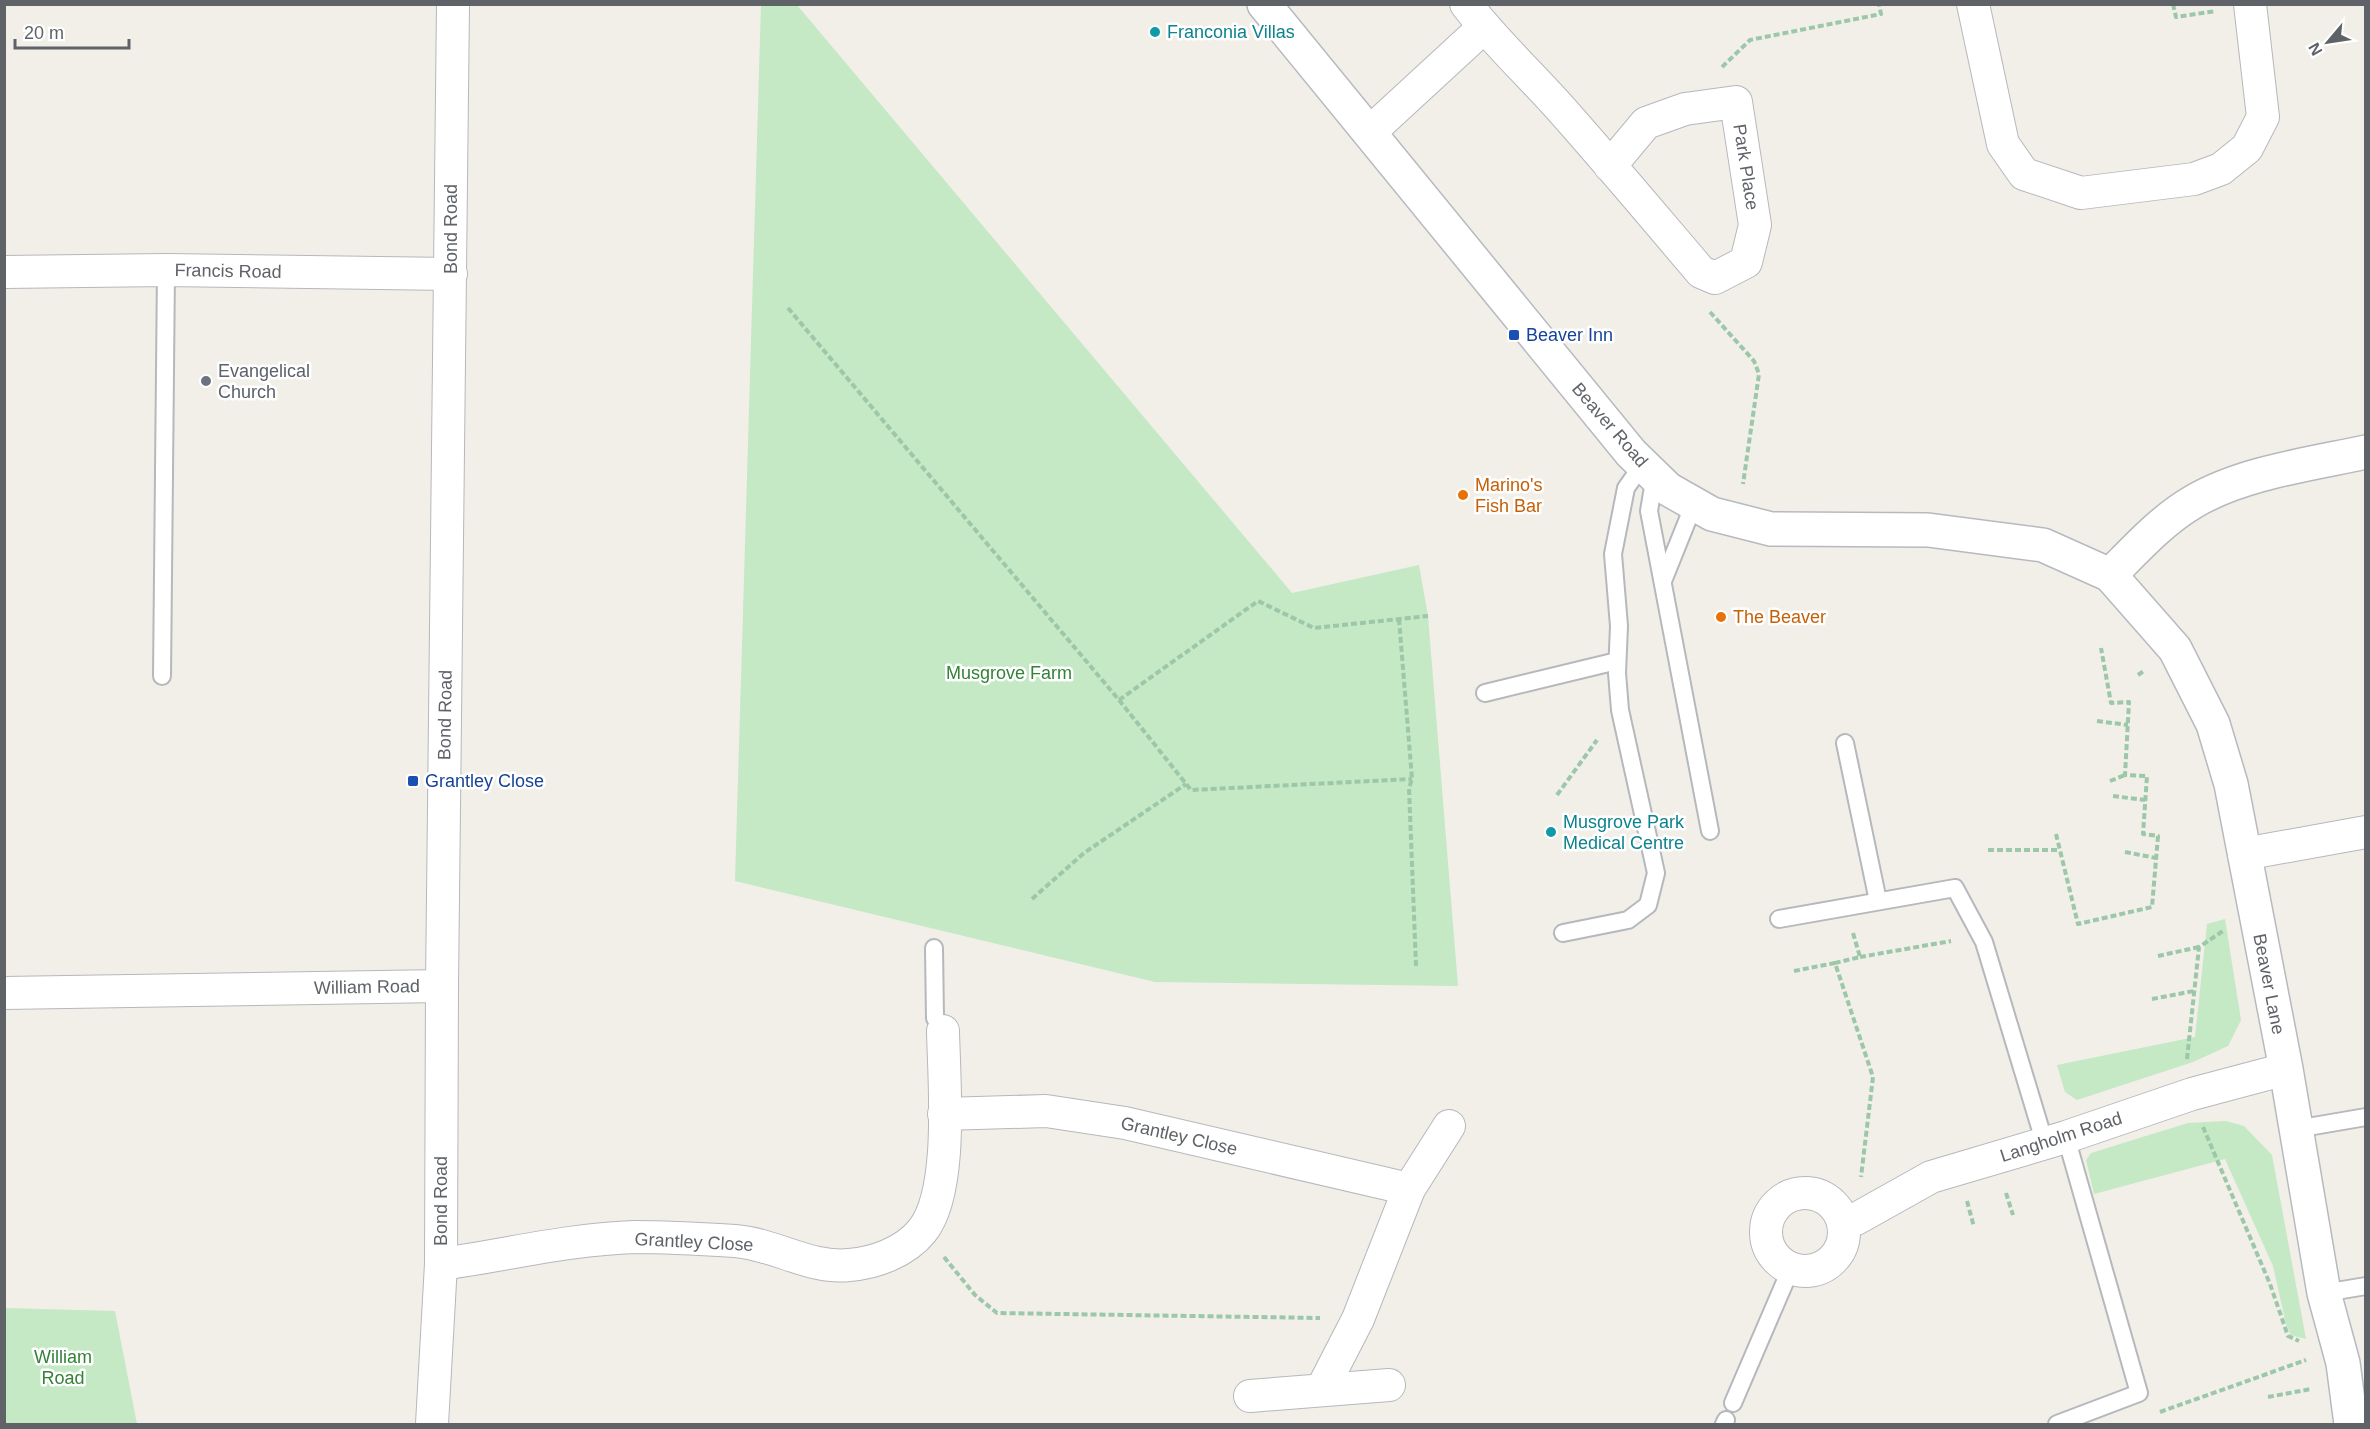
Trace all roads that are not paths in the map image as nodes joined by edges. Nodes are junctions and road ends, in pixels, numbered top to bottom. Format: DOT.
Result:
graph roads {
  1 [pos="453,4"];
  2 [pos="1264,4"];
  3 [pos="1973,4"];
  4 [pos="2250,8"];
  5 [pos="1475,16"];
  6 [pos="1370,132"];
  7 [pos="1610,166"];
  8 [pos="166,270"];
  9 [pos="4,272"];
  10 [pos="451,274"];
  11 [pos="2366,452"];
  12 [pos="1649,470"];
  13 [pos="1694,504"];
  14 [pos="2110,575"];
  15 [pos="1663,581"];
  16 [pos="1617,662"];
  17 [pos="162,676"];
  18 [pos="1485,693"];
  19 [pos="1845,743"];
  20 [pos="1710,831"];
  21 [pos="2366,832"];
  22 [pos="2244,854"];
  23 [pos="1878,901"];
  24 [pos="1779,919"];
  25 [pos="1563,933"];
  26 [pos="934,948"];
  27 [pos="442,986"];
  28 [pos="4,993"];
  29 [pos="943,1031"];
  30 [pos="2286,1069"];
  31 [pos="944,1114"];
  32 [pos="2366,1117"];
  33 [pos="1449,1126"];
  34 [pos="2296,1129"];
  35 [pos="2055,1141"];
  36 [pos="1409,1190"];
  37 [pos="1850,1221"];
  38 [pos="441,1264"];
  39 [pos="1791,1268"];
  40 [pos="2366,1286"];
  41 [pos="2324,1293"];
  42 [pos="1389,1385"];
  43 [pos="1322,1389"];
  44 [pos="1250,1396"];
  45 [pos="1733,1403"];
  46 [pos="432,1425"];
  47 [pos="2057,1425"];
  48 [pos="2351,1425"];
  1 -- 10 [label="street, Bond Road"];
  2 -- 6 [label="main road, Beaver Road"];
  3 -- 4 [label="street"];
  5 -- 6 [label="street"];
  5 -- 7 [label="street"];
  6 -- 12 [label="main road, Beaver Road"];
  7 -- 7 [label="street, Park Place"];
  8 -- 9 [label="street, Francis Road"];
  8 -- 10 [label="street, Francis Road"];
  8 -- 17 [label="lane"];
  10 -- 27 [label="street, Bond Road"];
  11 -- 14 [label="main road"];
  12 -- 13 [label="main road, Beaver Road"];
  12 -- 15 [label="lane"];
  12 -- 16 [label="lane"];
  13 -- 14 [label="main road, Beaver Road"];
  13 -- 15 [label="lane"];
  14 -- 22 [label="main road, Beaver Lane"];
  15 -- 20 [label="lane"];
  16 -- 18 [label="lane"];
  16 -- 25 [label="lane"];
  19 -- 23 [label="lane"];
  21 -- 22 [label="street"];
  22 -- 30 [label="main road, Beaver Lane"];
  23 -- 24 [label="lane"];
  23 -- 35 [label="lane"];
  26 -- 29 [label="lane"];
  27 -- 28 [label="street, William Road"];
  27 -- 38 [label="street, Bond Road"];
  29 -- 31 [label="street, Grantley Close"];
  30 -- 34 [label="main road, Beaver Lane"];
  30 -- 35 [label="street, Langholm Road"];
  31 -- 36 [label="street, Grantley Close"];
  31 -- 38 [label="street, Grantley Close"];
  32 -- 34 [label="lane"];
  33 -- 36 [label="street"];
  34 -- 41 [label="main road, Beaver Lane"];
  35 -- 37 [label="street, Langholm Road"];
  35 -- 47 [label="lane"];
  36 -- 43 [label="street"];
  37 -- 39 [label="street"];
  37 -- 39 [label="street"];
  38 -- 46 [label="street, Bond Road"];
  39 -- 45 [label="lane"];
  40 -- 41 [label="lane"];
  41 -- 48 [label="main road, Beaver Lane"];
  42 -- 43 [label="street"];
  43 -- 44 [label="street"];
}
